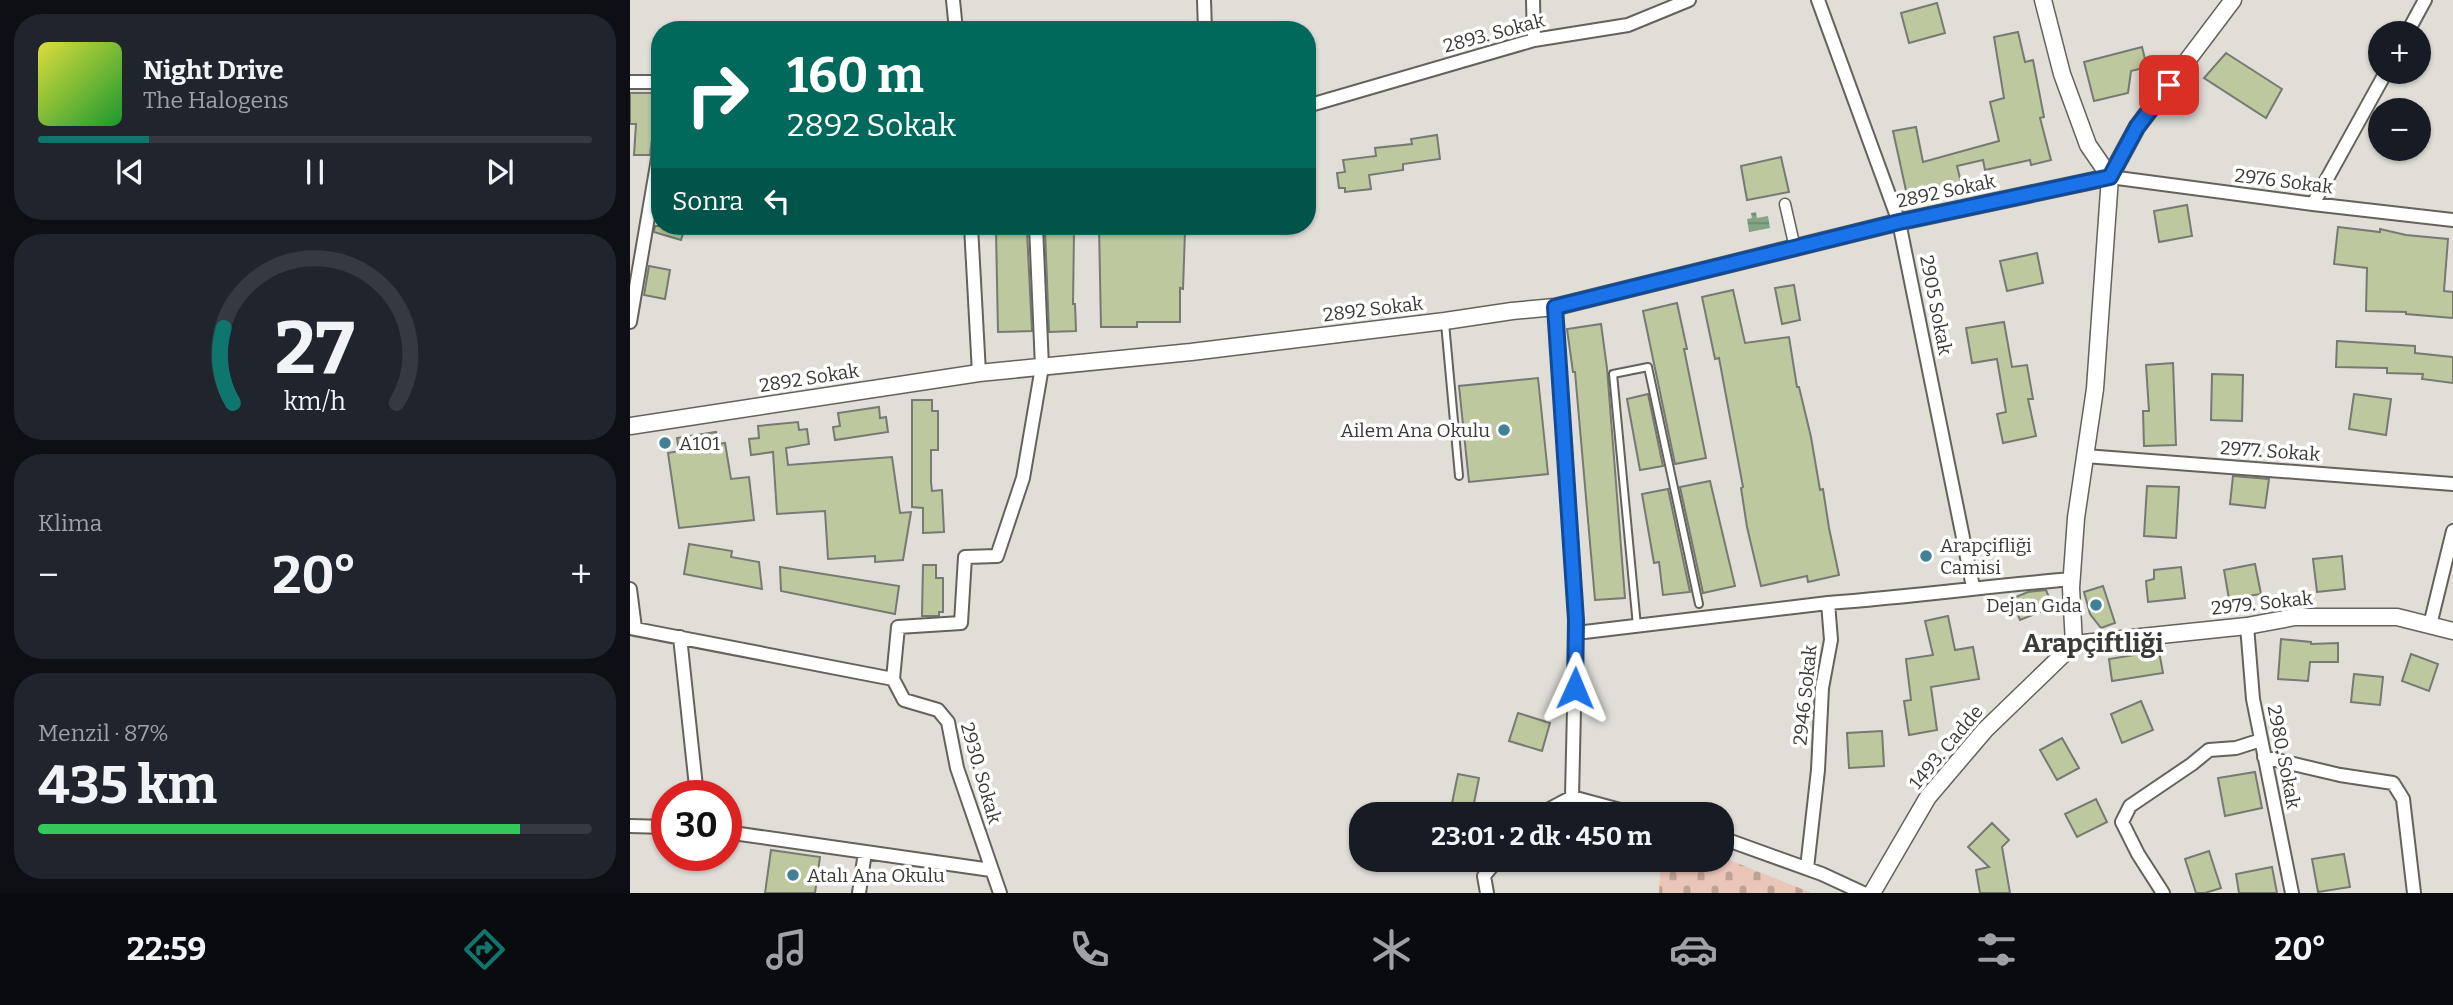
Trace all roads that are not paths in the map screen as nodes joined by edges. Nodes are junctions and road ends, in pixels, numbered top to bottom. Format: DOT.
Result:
graph roads {
  1 [pos="953,0"];
  2 [pos="1204,0"];
  3 [pos="1533,0"];
  4 [pos="1689,0"];
  5 [pos="1818,0"];
  6 [pos="2043,0"];
  7 [pos="2233,0"];
  8 [pos="2425,0"];
  9 [pos="955,21"];
  10 [pos="1205,21"];
  11 [pos="2414,21"];
  12 [pos="1534,40"];
  13 [pos="630,82"];
  14 [pos="651,82"];
  15 [pos="2379,84"];
  16 [pos="1316,103"];
  17 [pos="2110,177"];
  18 [pos="651,194"];
  19 [pos="1785,204"];
  20 [pos="2314,204"];
  21 [pos="2453,220"];
  22 [pos="1899,222"];
  23 [pos="971,235"];
  24 [pos="1037,235"];
  25 [pos="1795,248"];
  26 [pos="634,282"];
  27 [pos="1555,307"];
  28 [pos="1445,321"];
  29 [pos="630,322"];
  30 [pos="1042,367"];
  31 [pos="979,373"];
  32 [pos="630,426"];
  33 [pos="2085,456"];
  34 [pos="1459,476"];
  35 [pos="2453,484"];
  36 [pos="2453,531"];
  37 [pos="2072,579"];
  38 [pos="1973,587"];
  39 [pos="630,589"];
  40 [pos="1828,603"];
  41 [pos="1699,604"];
  42 [pos="2430,625"];
  43 [pos="1637,626"];
  44 [pos="2247,626"];
  45 [pos="633,628"];
  46 [pos="2453,631"];
  47 [pos="1576,633"];
  48 [pos="680,637"];
  49 [pos="2074,644"];
  50 [pos="893,679"];
  51 [pos="2261,740"];
  52 [pos="2264,757"];
  53 [pos="695,780"];
  54 [pos="1573,797"];
  55 [pos="1564,802"];
  56 [pos="1591,802"];
  57 [pos="630,826"];
  58 [pos="651,827"];
  59 [pos="742,834"];
  60 [pos="1734,842"];
  61 [pos="865,852"];
  62 [pos="1807,868"];
  63 [pos="990,870"];
  64 [pos="1487,872"];
  65 [pos="859,893"];
  66 [pos="1000,893"];
  67 [pos="1487,893"];
  68 [pos="1863,893"];
  69 [pos="1872,893"];
  70 [pos="2163,893"];
  71 [pos="2292,893"];
  72 [pos="2414,893"];
  1 -- 9 [label="street"];
  2 -- 10 [label="street"];
  3 -- 12 [label="street"];
  4 -- 12 [label="street, 2893. Sokak"];
  5 -- 22 [label="street, 2905 Sokak"];
  6 -- 17 [label="street"];
  7 -- 17 [label="street"];
  8 -- 11 [label="street"];
  12 -- 16 [label="street, 2893. Sokak"];
  13 -- 14 [label="street"];
  15 -- 20 [label="street"];
  17 -- 20 [label="street, 2976 Sokak"];
  17 -- 22 [label="street, 2892 Sokak"];
  17 -- 33 [label="street"];
  18 -- 26 [label="street"];
  19 -- 25 [label="street"];
  20 -- 21 [label="street, 2976 Sokak"];
  22 -- 25 [label="street, 2892 Sokak"];
  22 -- 38 [label="street, 2905 Sokak"];
  23 -- 31 [label="street"];
  24 -- 30 [label="street"];
  25 -- 27 [label="street, 2892 Sokak"];
  26 -- 29 [label="street"];
  27 -- 28 [label="street, 2892 Sokak"];
  27 -- 47 [label="street"];
  28 -- 30 [label="street, 2892 Sokak"];
  28 -- 34 [label="lane"];
  30 -- 31 [label="street, 2892 Sokak"];
  30 -- 50 [label="street"];
  31 -- 32 [label="street, 2892 Sokak"];
  33 -- 35 [label="street, 2977. Sokak"];
  33 -- 37 [label="street"];
  36 -- 42 [label="street"];
  37 -- 38 [label="street"];
  37 -- 49 [label="street"];
  38 -- 40 [label="street"];
  39 -- 45 [label="street"];
  40 -- 43 [label="street"];
  40 -- 62 [label="street, 2946 Sokak"];
  41 -- 43 [label="lane"];
  42 -- 44 [label="street, 2979. Sokak"];
  42 -- 46 [label="street, 2979. Sokak"];
  43 -- 47 [label="street"];
  44 -- 49 [label="street, 2979. Sokak"];
  44 -- 51 [label="street, 2980. Sokak"];
  45 -- 48 [label="street"];
  47 -- 54 [label="street"];
  48 -- 50 [label="street"];
  48 -- 53 [label="street"];
  49 -- 69 [label="street, 1493. Cadde"];
  50 -- 63 [label="street, 2930. Sokak"];
  51 -- 52 [label="street, 2980. Sokak"];
  51 -- 70 [label="street"];
  52 -- 71 [label="street, 2980. Sokak"];
  52 -- 72 [label="street"];
  54 -- 55 [label="street"];
  54 -- 56 [label="street"];
  57 -- 58 [label="street"];
  59 -- 61 [label="street"];
  60 -- 62 [label="street"];
  61 -- 63 [label="street"];
  61 -- 65 [label="street"];
  62 -- 68 [label="street"];
  63 -- 66 [label="street, 2930. Sokak"];
  64 -- 67 [label="street"];
}
